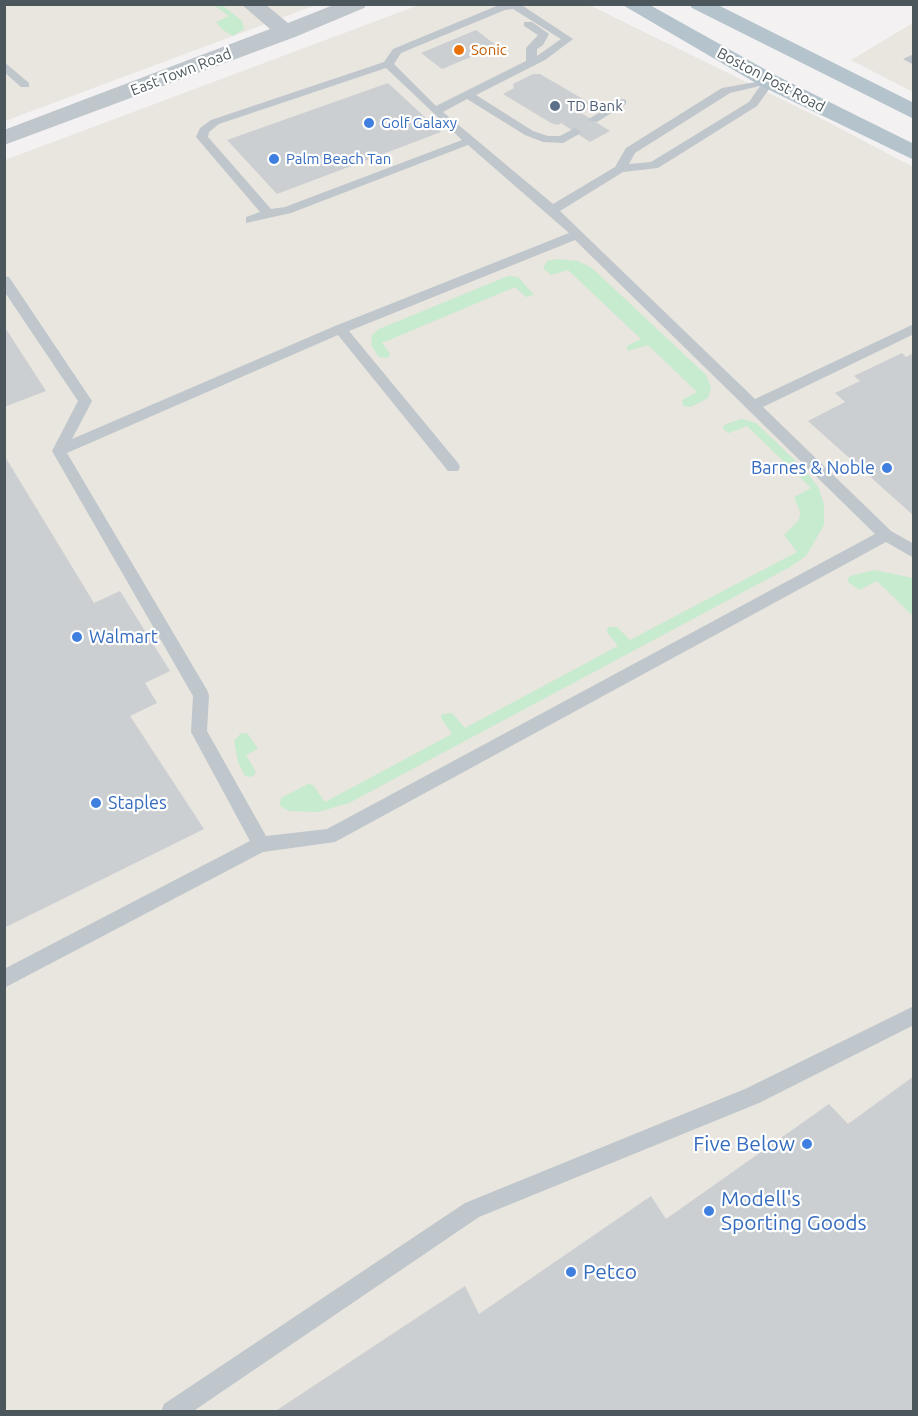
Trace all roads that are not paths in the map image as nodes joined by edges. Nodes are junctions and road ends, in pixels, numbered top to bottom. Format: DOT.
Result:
graph roads {
  1 [pos="251,4"];
  2 [pos="357,4"];
  3 [pos="631,4"];
  4 [pos="699,4"];
  5 [pos="515,6"];
  6 [pos="287,32"];
  7 [pos="397,51"];
  8 [pos="804,57"];
  9 [pos="914,57"];
  10 [pos="532,62"];
  11 [pos="914,62"];
  12 [pos="388,64"];
  13 [pos="4,65"];
  14 [pos="769,81"];
  15 [pos="25,85"];
  16 [pos="468,95"];
  17 [pos="622,102"];
  18 [pos="435,111"];
  19 [pos="914,112"];
  20 [pos="593,120"];
  21 [pos="575,132"];
  22 [pos="4,138"];
  23 [pos="469,141"];
  24 [pos="914,153"];
  25 [pos="620,169"];
  26 [pos="552,210"];
  27 [pos="268,213"];
  28 [pos="250,220"];
  29 [pos="576,235"];
  30 [pos="4,280"];
  31 [pos="914,328"];
  32 [pos="340,329"];
  33 [pos="752,406"];
  34 [pos="59,452"];
  35 [pos="453,467"];
  36 [pos="886,534"];
  37 [pos="914,552"];
  38 [pos="261,844"];
  39 [pos="4,979"];
  40 [pos="914,1015"];
  41 [pos="172,1412"];
  1 -- 6 [label="street"];
  2 -- 6 [label="street, East Town Road"];
  3 -- 14 [label="main road, Boston Post Road"];
  4 -- 8 [label="main road, Boston Post Road"];
  5 -- 7 [label="lane"];
  5 -- 10 [label="lane"];
  6 -- 22 [label="street, East Town Road"];
  7 -- 10 [label="lane"];
  7 -- 12 [label="lane"];
  8 -- 14 [label="main road"];
  8 -- 19 [label="main road, Boston Post Road"];
  9 -- 11 [label="lane"];
  10 -- 16 [label="lane"];
  12 -- 18 [label="lane"];
  12 -- 27 [label="lane"];
  13 -- 15 [label="lane"];
  14 -- 24 [label="main road, Boston Post Road"];
  14 -- 25 [label="lane"];
  14 -- 25 [label="lane"];
  16 -- 18 [label="lane"];
  16 -- 21 [label="lane"];
  17 -- 20 [label="lane"];
  18 -- 23 [label="lane"];
  23 -- 26 [label="lane"];
  23 -- 27 [label="lane"];
  25 -- 26 [label="lane"];
  26 -- 29 [label="lane"];
  27 -- 28 [label="lane"];
  29 -- 32 [label="lane"];
  29 -- 33 [label="lane"];
  30 -- 34 [label="lane"];
  31 -- 33 [label="lane"];
  32 -- 34 [label="lane"];
  32 -- 35 [label="lane"];
  33 -- 36 [label="lane"];
  34 -- 38 [label="lane"];
  36 -- 37 [label="lane"];
  36 -- 38 [label="lane"];
  38 -- 39 [label="lane"];
  40 -- 41 [label="lane"];
}
